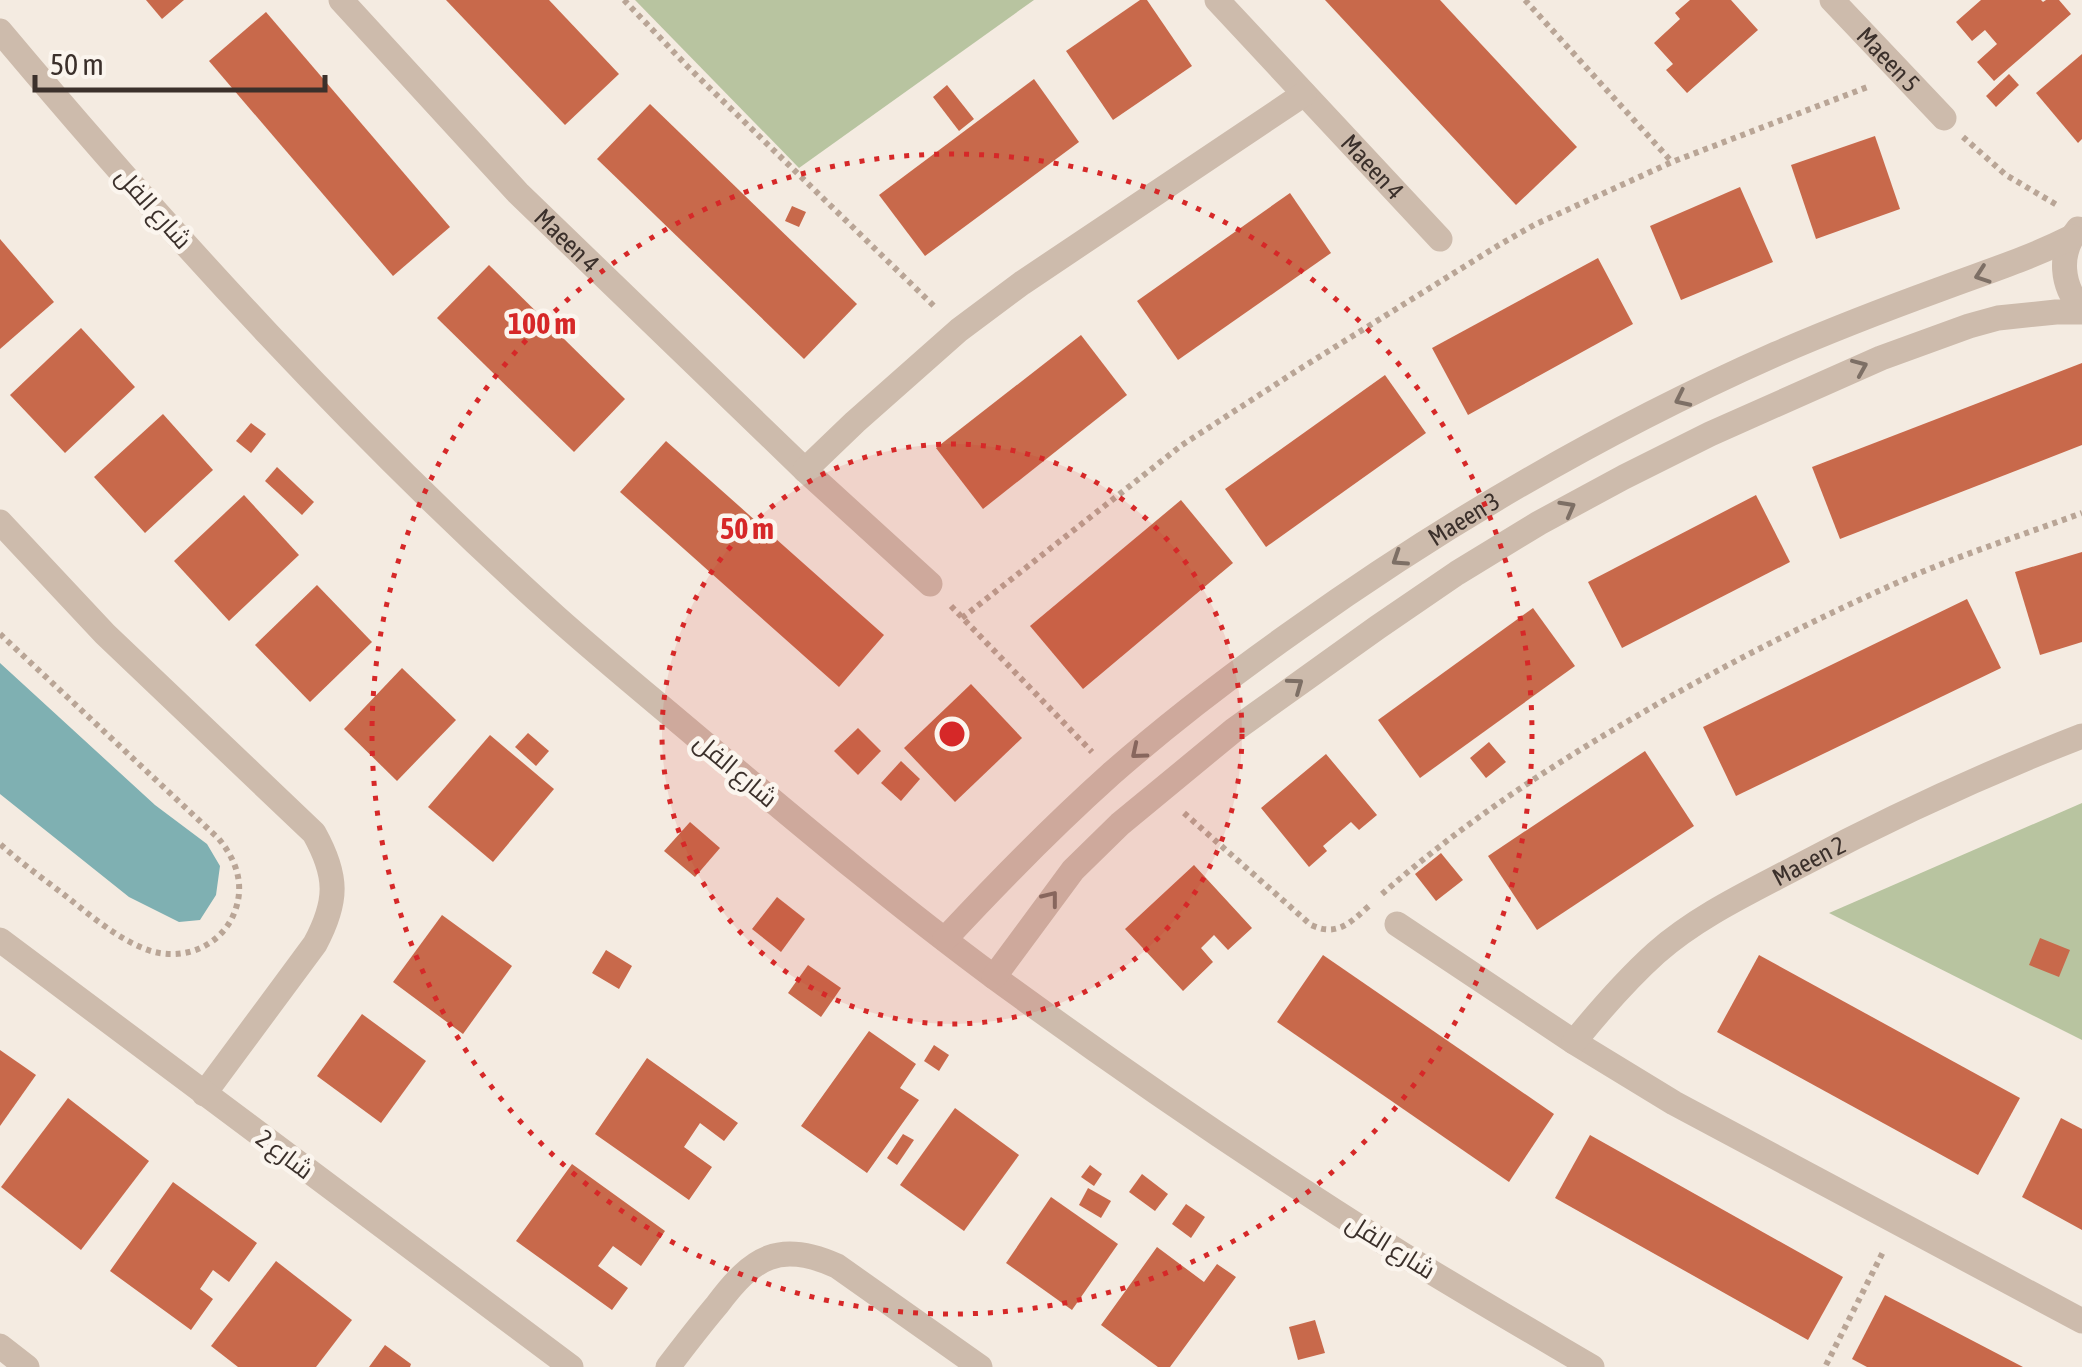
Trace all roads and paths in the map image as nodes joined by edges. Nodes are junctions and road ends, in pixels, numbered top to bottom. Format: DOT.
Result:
graph roads {
  1 [pos="341,0"];
  2 [pos="624,0"];
  3 [pos="1217,0"];
  4 [pos="1525,0"];
  5 [pos="1832,0"];
  6 [pos="0,31"];
  7 [pos="1900,74"];
  8 [pos="1304,94"];
  9 [pos="1944,118"];
  10 [pos="1672,162"];
  11 [pos="2072,224"];
  12 [pos="1440,239"];
  13 [pos="2082,310"];
  14 [pos="959,330"];
  15 [pos="805,470"];
  16 [pos="2082,513"];
  17 [pos="0,522"];
  18 [pos="930,584"];
  19 [pos="962,618"];
  20 [pos="0,634"];
  21 [pos="2082,736"];
  22 [pos="1112,773"];
  23 [pos="1160,792"];
  24 [pos="0,844"];
  25 [pos="1398,924"];
  26 [pos="944,939"];
  27 [pos="0,940"];
  28 [pos="994,976"];
  29 [pos="1574,1042"];
  30 [pos="204,1094"];
  31 [pos="1898,1223"];
  32 [pos="2082,1321"];
  33 [pos="0,1346"];
  34 [pos="1826,1365"];
  35 [pos="27,1367"];
  36 [pos="571,1367"];
  37 [pos="668,1367"];
  38 [pos="980,1367"];
  39 [pos="1592,1367"];
  1 -- 15 [label="street, Maeen 4"];
  2 -- 14 [label="path"];
  3 -- 8 [label="street, Maeen 4"];
  4 -- 10 [label="path"];
  5 -- 7 [label="street, Maeen 5"];
  6 -- 26 [label="street, شارع الفل"];
  7 -- 9 [label="street, Maeen 5"];
  7 -- 10 [label="path"];
  8 -- 12 [label="street, Maeen 4"];
  8 -- 14 [label="street"];
  9 -- 11 [label="path"];
  10 -- 19 [label="path"];
  11 -- 13 [label="street"];
  11 -- 22 [label="street, Maeen 3, one-way"];
  23 -- 13 [label="street, Maeen 3, one-way"];
  14 -- 15 [label="street"];
  15 -- 18 [label="street, Maeen 4"];
  16 -- 23 [label="path"];
  17 -- 30 [label="street"];
  18 -- 19 [label="path"];
  19 -- 22 [label="path"];
  20 -- 24 [label="path"];
  21 -- 29 [label="street, Maeen 2"];
  22 -- 26 [label="street, Maeen 3"];
  28 -- 23 [label="street, Maeen 3, one-way"];
  25 -- 29 [label="street"];
  26 -- 28 [label="street, شارع الفل"];
  27 -- 30 [label="street, شارع 2"];
  28 -- 39 [label="street, شارع الفل"];
  29 -- 31 [label="street"];
  30 -- 36 [label="street, شارع 2"];
  31 -- 32 [label="street"];
  31 -- 34 [label="path"];
  33 -- 35 [label="street"];
  37 -- 38 [label="street"];
}
